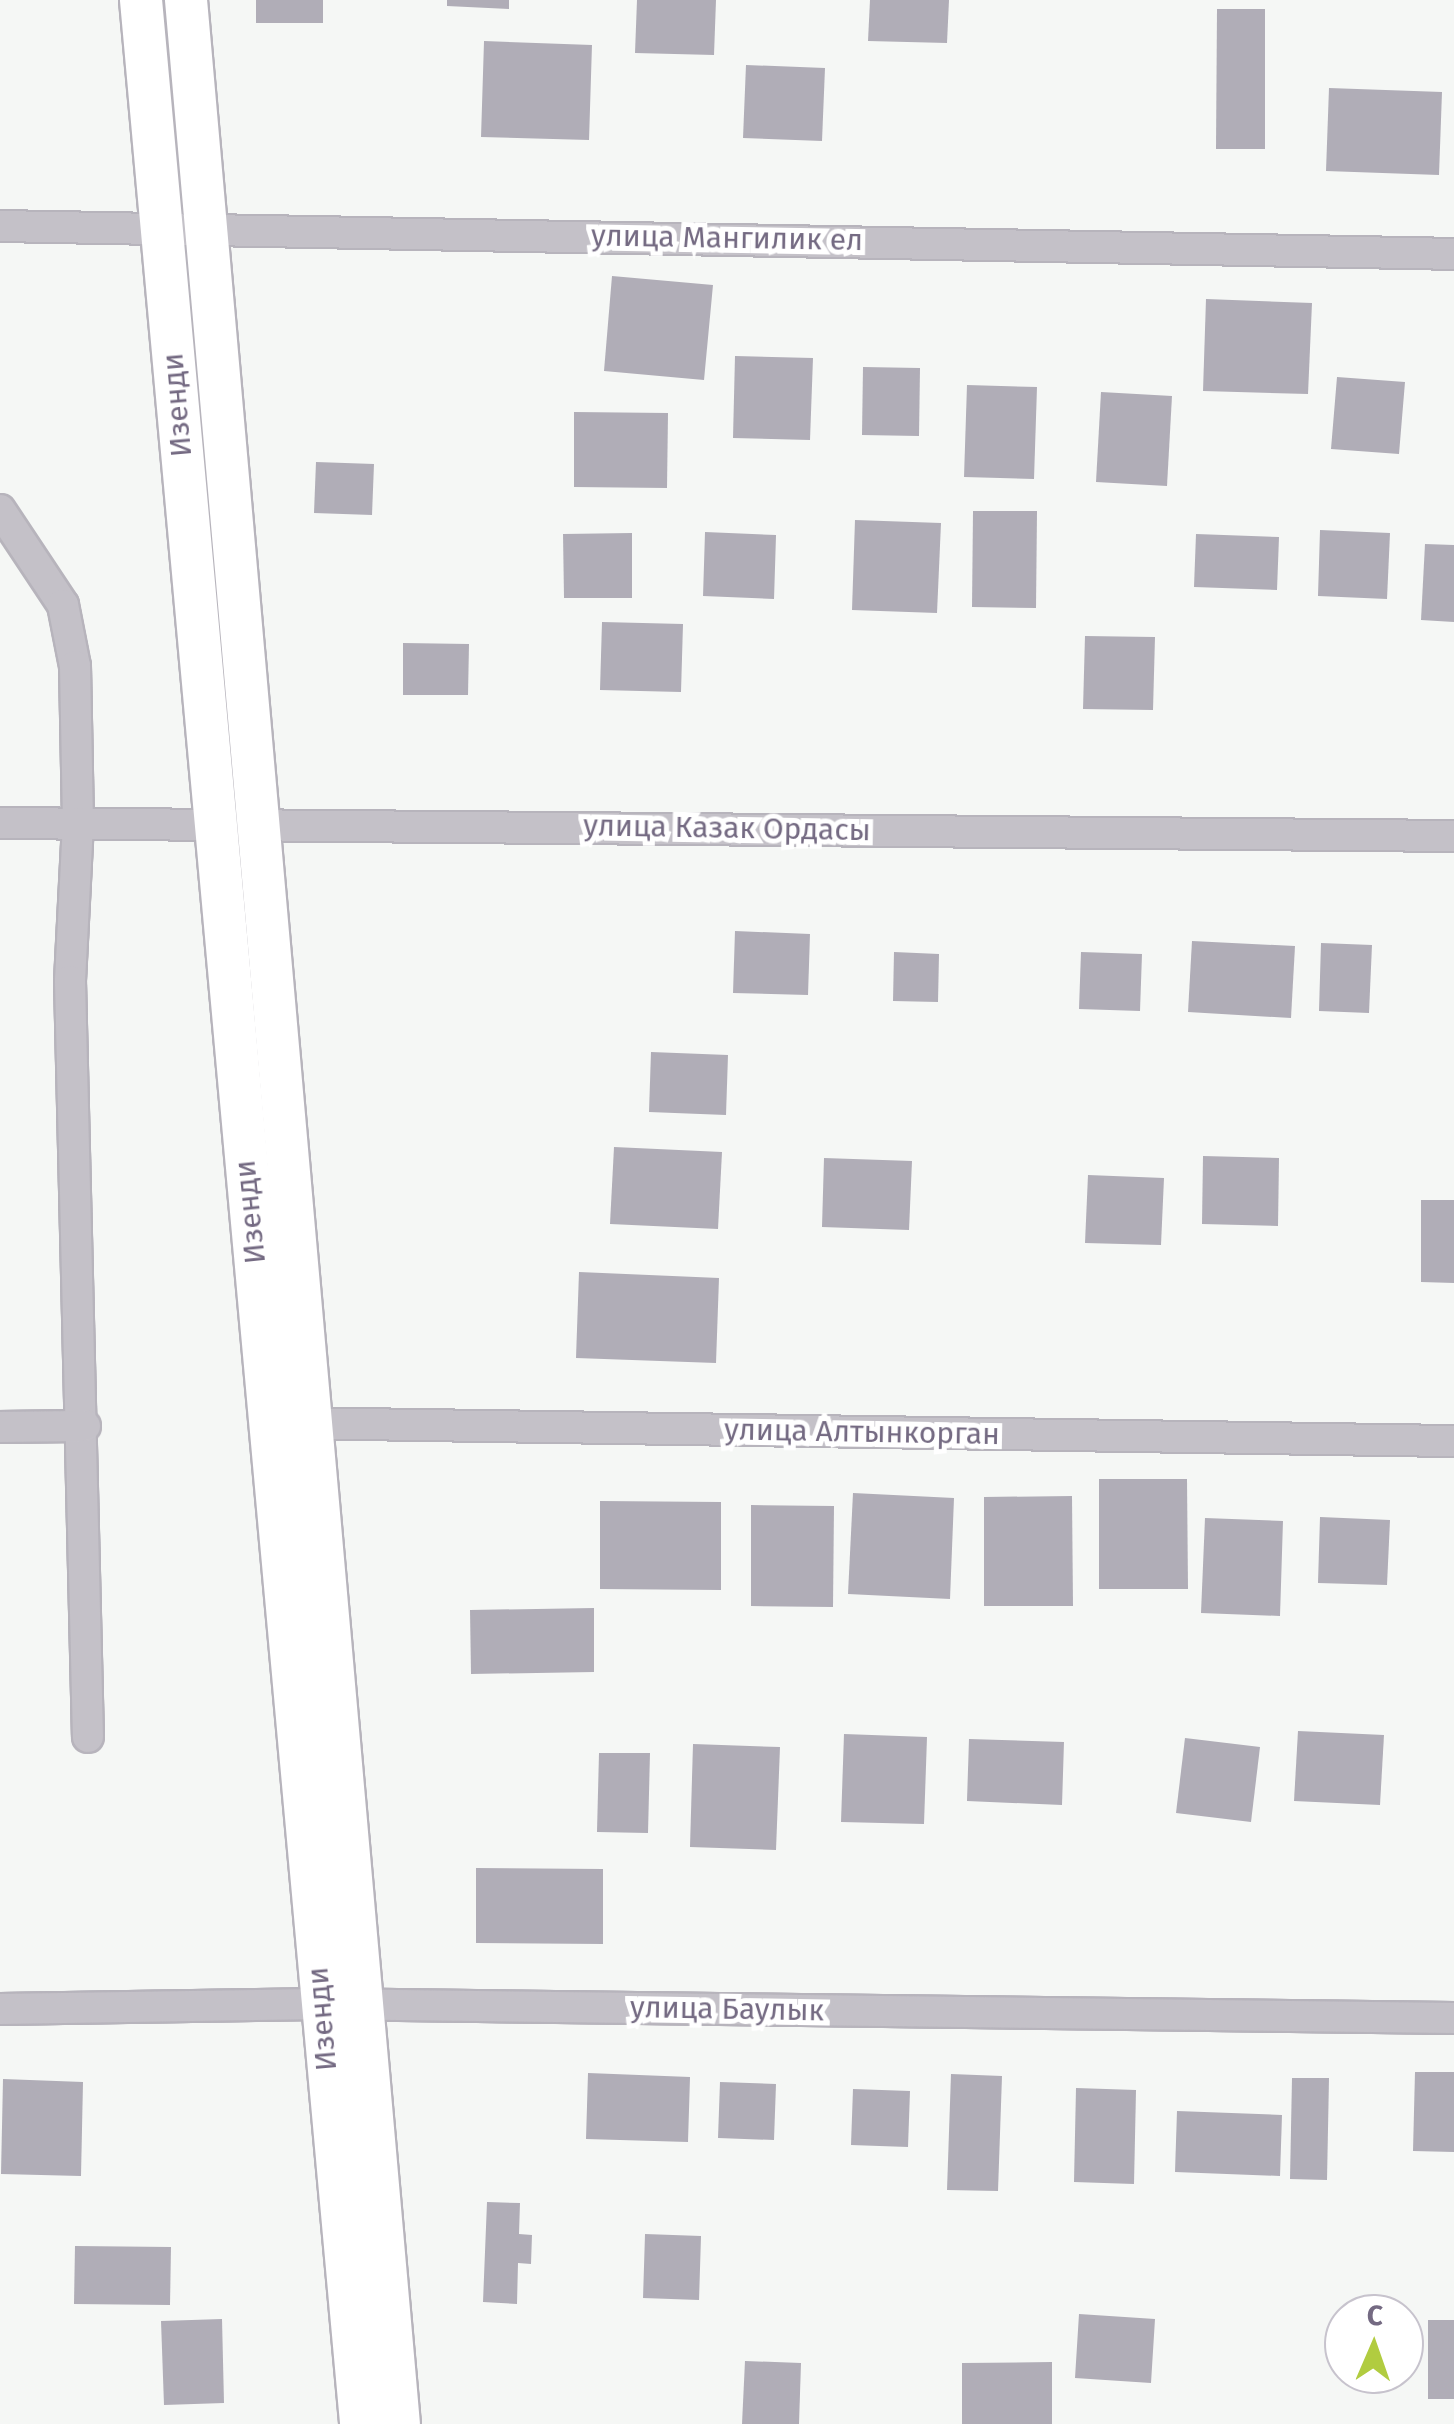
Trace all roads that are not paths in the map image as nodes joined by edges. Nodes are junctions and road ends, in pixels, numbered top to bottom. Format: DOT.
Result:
graph roads {
  1 [pos="141,0"];
  2 [pos="186,0"];
  3 [pos="0,226"];
  4 [pos="162,226"];
  5 [pos="206,227"];
  6 [pos="1454,254"];
  7 [pos="0,510"];
  8 [pos="78,822"];
  9 [pos="212,822"];
  10 [pos="262,822"];
  11 [pos="0,823"];
  12 [pos="1454,836"];
  13 [pos="290,1423"];
  14 [pos="85,1426"];
  15 [pos="0,1427"];
  16 [pos="1454,1442"];
  17 [pos="88,1737"];
  18 [pos="341,2004"];
  19 [pos="0,2008"];
  20 [pos="1454,2018"];
  21 [pos="360,2424"];
  22 [pos="399,2424"];
  1 -- 4 [label="street, Изенди"];
  2 -- 5 [label="street, Изенди"];
  3 -- 4 [label="street, улица Мангилик ел"];
  4 -- 5 [label="street, улица Мангилик ел"];
  4 -- 9 [label="street, Изенди"];
  5 -- 6 [label="street, улица Мангилик ел"];
  5 -- 10 [label="street, Изенди"];
  7 -- 8 [label="street"];
  8 -- 9 [label="street, улица Казак Ордасы"];
  8 -- 11 [label="street, улица Казак Ордасы"];
  8 -- 14 [label="street"];
  9 -- 10 [label="street, улица Казак Ордасы"];
  9 -- 13 [label="street, Изенди"];
  10 -- 12 [label="street, улица Казак Ордасы"];
  10 -- 13 [label="street, Изенди"];
  13 -- 16 [label="street, улица Алтынкорган"];
  13 -- 18 [label="street, Изенди"];
  14 -- 15 [label="street"];
  14 -- 17 [label="street"];
  18 -- 19 [label="street, улица Баулык"];
  18 -- 20 [label="street, улица Баулык"];
  18 -- 21 [label="street, Изенди"];
  18 -- 22 [label="street, Изенди"];
}
